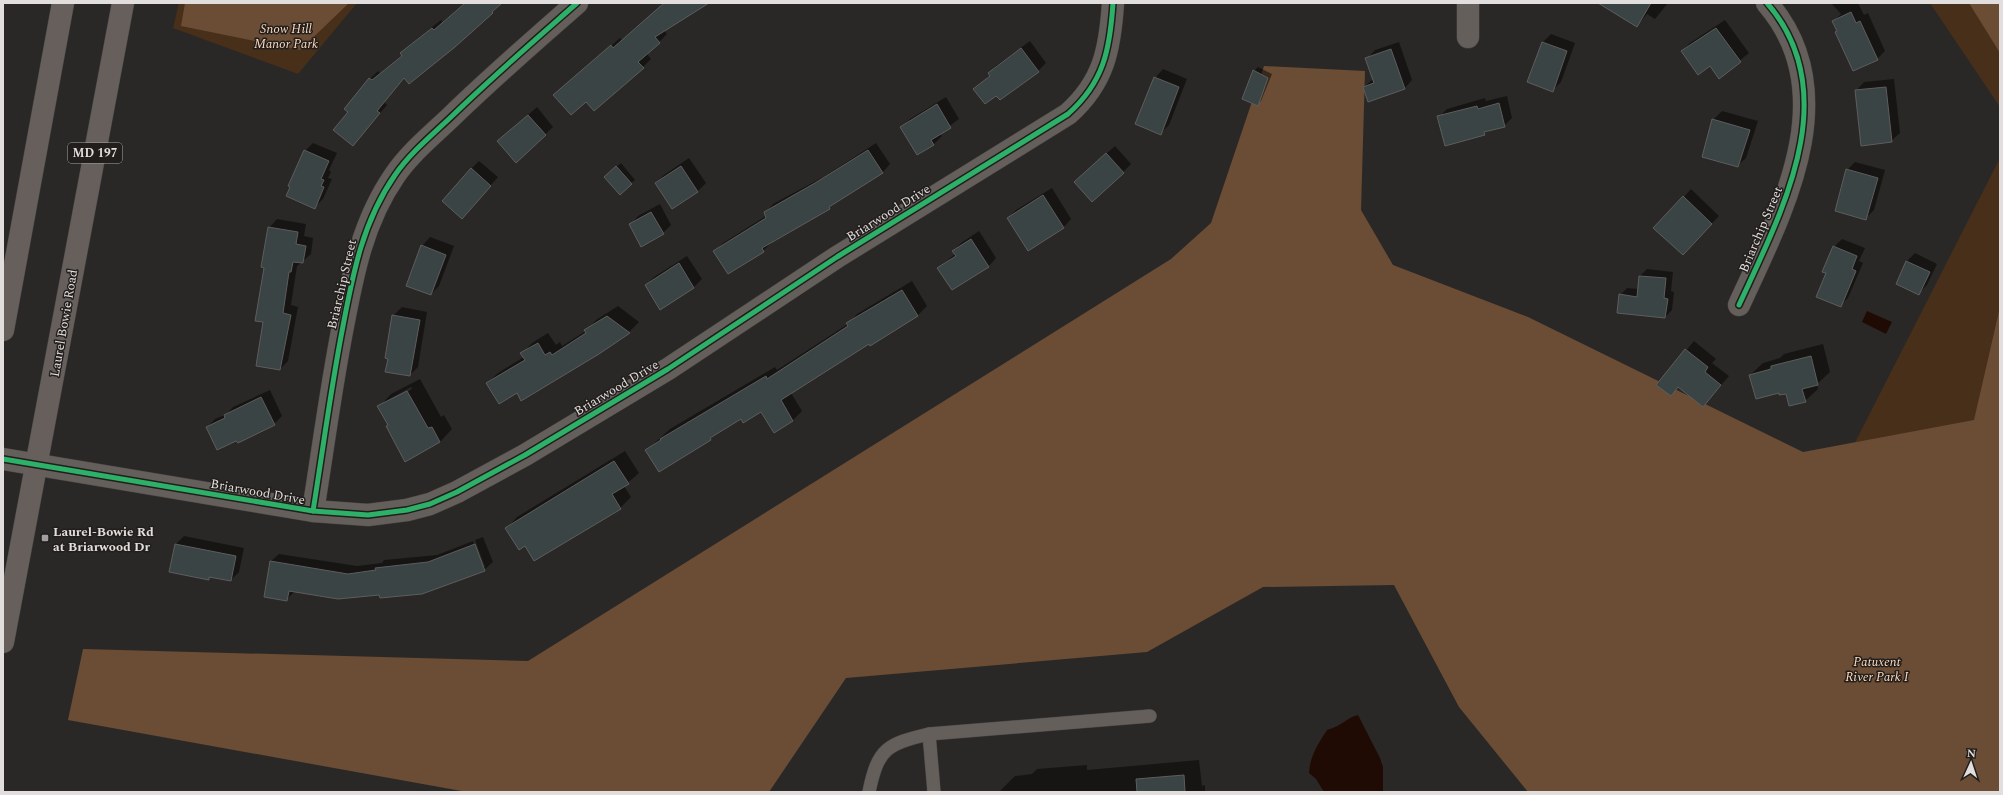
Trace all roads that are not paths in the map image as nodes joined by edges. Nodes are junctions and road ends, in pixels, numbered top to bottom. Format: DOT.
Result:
graph roads {
  1 [pos="63,3"];
  2 [pos="123,3"];
  3 [pos="577,3"];
  4 [pos="1113,3"];
  5 [pos="1468,3"];
  6 [pos="1767,3"];
  7 [pos="1468,37"];
  8 [pos="1739,305"];
  9 [pos="3,330"];
  10 [pos="3,459"];
  11 [pos="37,465"];
  12 [pos="313,511"];
  13 [pos="3,642"];
  14 [pos="1150,716"];
  15 [pos="929,734"];
  16 [pos="869,792"];
  17 [pos="934,792"];
  1 -- 9 [label="main road"];
  2 -- 11 [label="main road, Laurel Bowie Road / MD 197"];
  3 -- 12 [label="street, Briarchip Street"];
  4 -- 12 [label="street, Briarwood Drive"];
  5 -- 7 [label="street"];
  6 -- 8 [label="street, Briarchip Street"];
  10 -- 11 [label="street, Briarwood Drive"];
  11 -- 12 [label="street, Briarwood Drive"];
  11 -- 13 [label="main road, Laurel Bowie Road / MD 197"];
  14 -- 15 [label="lane"];
  15 -- 16 [label="lane"];
  15 -- 17 [label="lane"];
}
